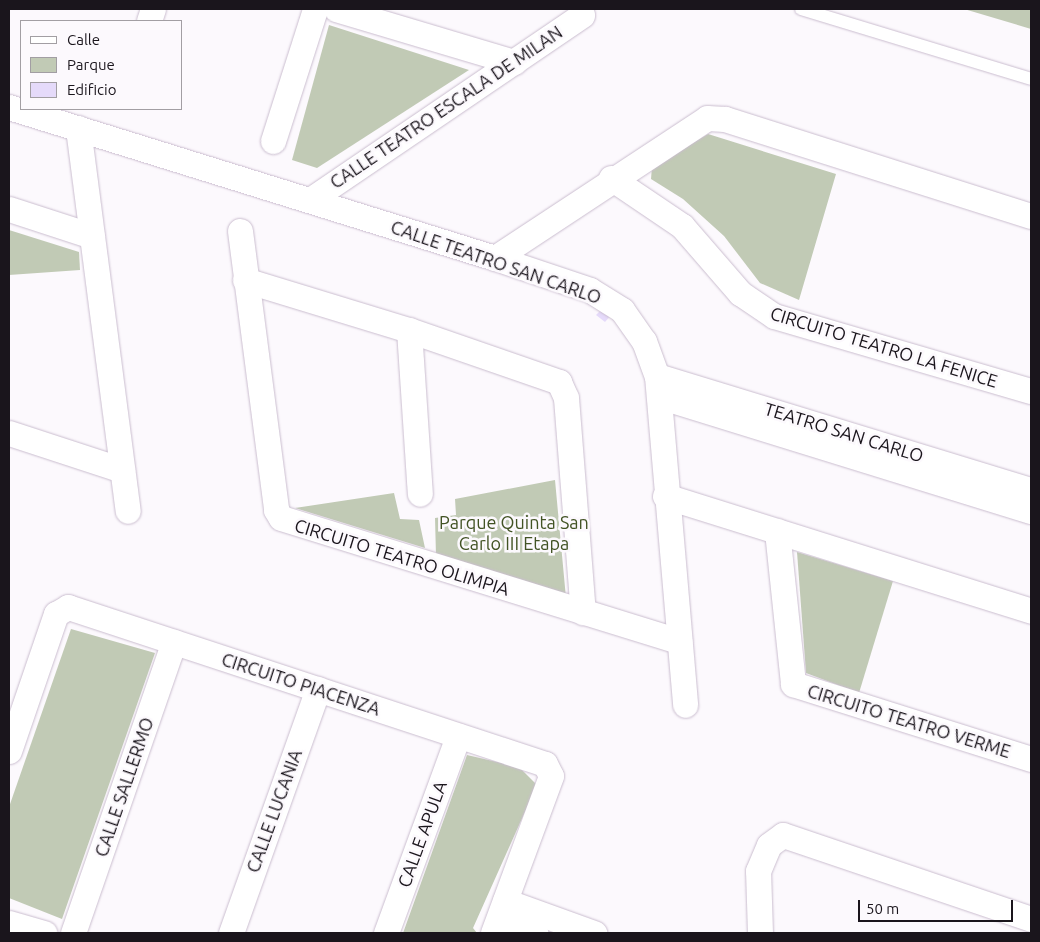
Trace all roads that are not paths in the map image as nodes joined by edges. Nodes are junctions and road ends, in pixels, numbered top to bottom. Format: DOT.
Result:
graph roads {
  1 [pos="316,9"];
  2 [pos="336,9"];
  3 [pos="801,9"];
  4 [pos="582,14"];
  5 [pos="514,62"];
  6 [pos="1031,79"];
  7 [pos="9,107"];
  8 [pos="78,128"];
  9 [pos="273,141"];
  10 [pos="611,178"];
  11 [pos="310,200"];
  12 [pos="9,209"];
  13 [pos="1031,216"];
  14 [pos="240,231"];
  15 [pos="92,236"];
  16 [pos="494,258"];
  17 [pos="245,280"];
  18 [pos="409,330"];
  19 [pos="658,386"];
  20 [pos="1030,386"];
  21 [pos="9,433"];
  22 [pos="122,470"];
  23 [pos="1031,490"];
  24 [pos="420,494"];
  25 [pos="665,496"];
  26 [pos="1031,511"];
  27 [pos="128,512"];
  28 [pos="777,531"];
  29 [pos="1031,611"];
  30 [pos="583,612"];
  31 [pos="679,641"];
  32 [pos="174,642"];
  33 [pos="318,690"];
  34 [pos="685,705"];
  35 [pos="458,736"];
  36 [pos="9,751"];
  37 [pos="1031,759"];
  38 [pos="499,918"];
  39 [pos="1031,919"];
  40 [pos="9,923"];
  41 [pos="45,933"];
  42 [pos="73,933"];
  43 [pos="231,933"];
  44 [pos="386,933"];
  45 [pos="535,933"];
  46 [pos="594,933"];
  47 [pos="760,933"];
  1 -- 9 [label="street"];
  2 -- 5 [label="street"];
  3 -- 6 [label="lane"];
  4 -- 5 [label="street, CALLE TEATRO ESCALA DE MILAN"];
  5 -- 11 [label="street, CALLE TEATRO ESCALA DE MILAN"];
  7 -- 8 [label="street, CALLE TEATRO SAN CARLO"];
  8 -- 11 [label="street, CALLE TEATRO SAN CARLO"];
  8 -- 15 [label="street"];
  10 -- 13 [label="street"];
  10 -- 16 [label="street"];
  10 -- 20 [label="street, CIRCUITO TEATRO LA FENICE"];
  11 -- 16 [label="street, CALLE TEATRO SAN CARLO"];
  12 -- 15 [label="street"];
  14 -- 17 [label="street, CIRCUITO TEATRO OLIMPIA"];
  15 -- 22 [label="street"];
  16 -- 19 [label="street, CALLE TEATRO SAN CARLO"];
  17 -- 18 [label="street"];
  17 -- 30 [label="street, CIRCUITO TEATRO OLIMPIA"];
  18 -- 24 [label="street"];
  18 -- 30 [label="street"];
  19 -- 23 [label="street, TEATRO SAN CARLO"];
  19 -- 25 [label="street, CALLE TEATRO SAN CARLO"];
  19 -- 26 [label="street, TEATRO SAN CARLO"];
  21 -- 22 [label="street"];
  22 -- 27 [label="street"];
  25 -- 28 [label="street"];
  25 -- 31 [label="street, CALLE TEATRO SAN CARLO"];
  28 -- 29 [label="street"];
  28 -- 37 [label="street, CIRCUITO TEATRO VERME"];
  30 -- 31 [label="street, CIRCUITO TEATRO OLIMPIA"];
  31 -- 34 [label="street, CALLE TEATRO SAN CARLO"];
  32 -- 33 [label="street, CIRCUITO PIACENZA"];
  32 -- 36 [label="street, CIRCUITO PIACENZA"];
  32 -- 42 [label="street, CALLE SALLERMO"];
  33 -- 35 [label="street, CIRCUITO PIACENZA"];
  33 -- 43 [label="street, CALLE LUCANIA"];
  35 -- 38 [label="street, CIRCUITO PIACENZA"];
  35 -- 44 [label="street, CALLE APULA"];
  38 -- 45 [label="street"];
  38 -- 46 [label="street"];
  39 -- 47 [label="street"];
  40 -- 41 [label="street"];
}
